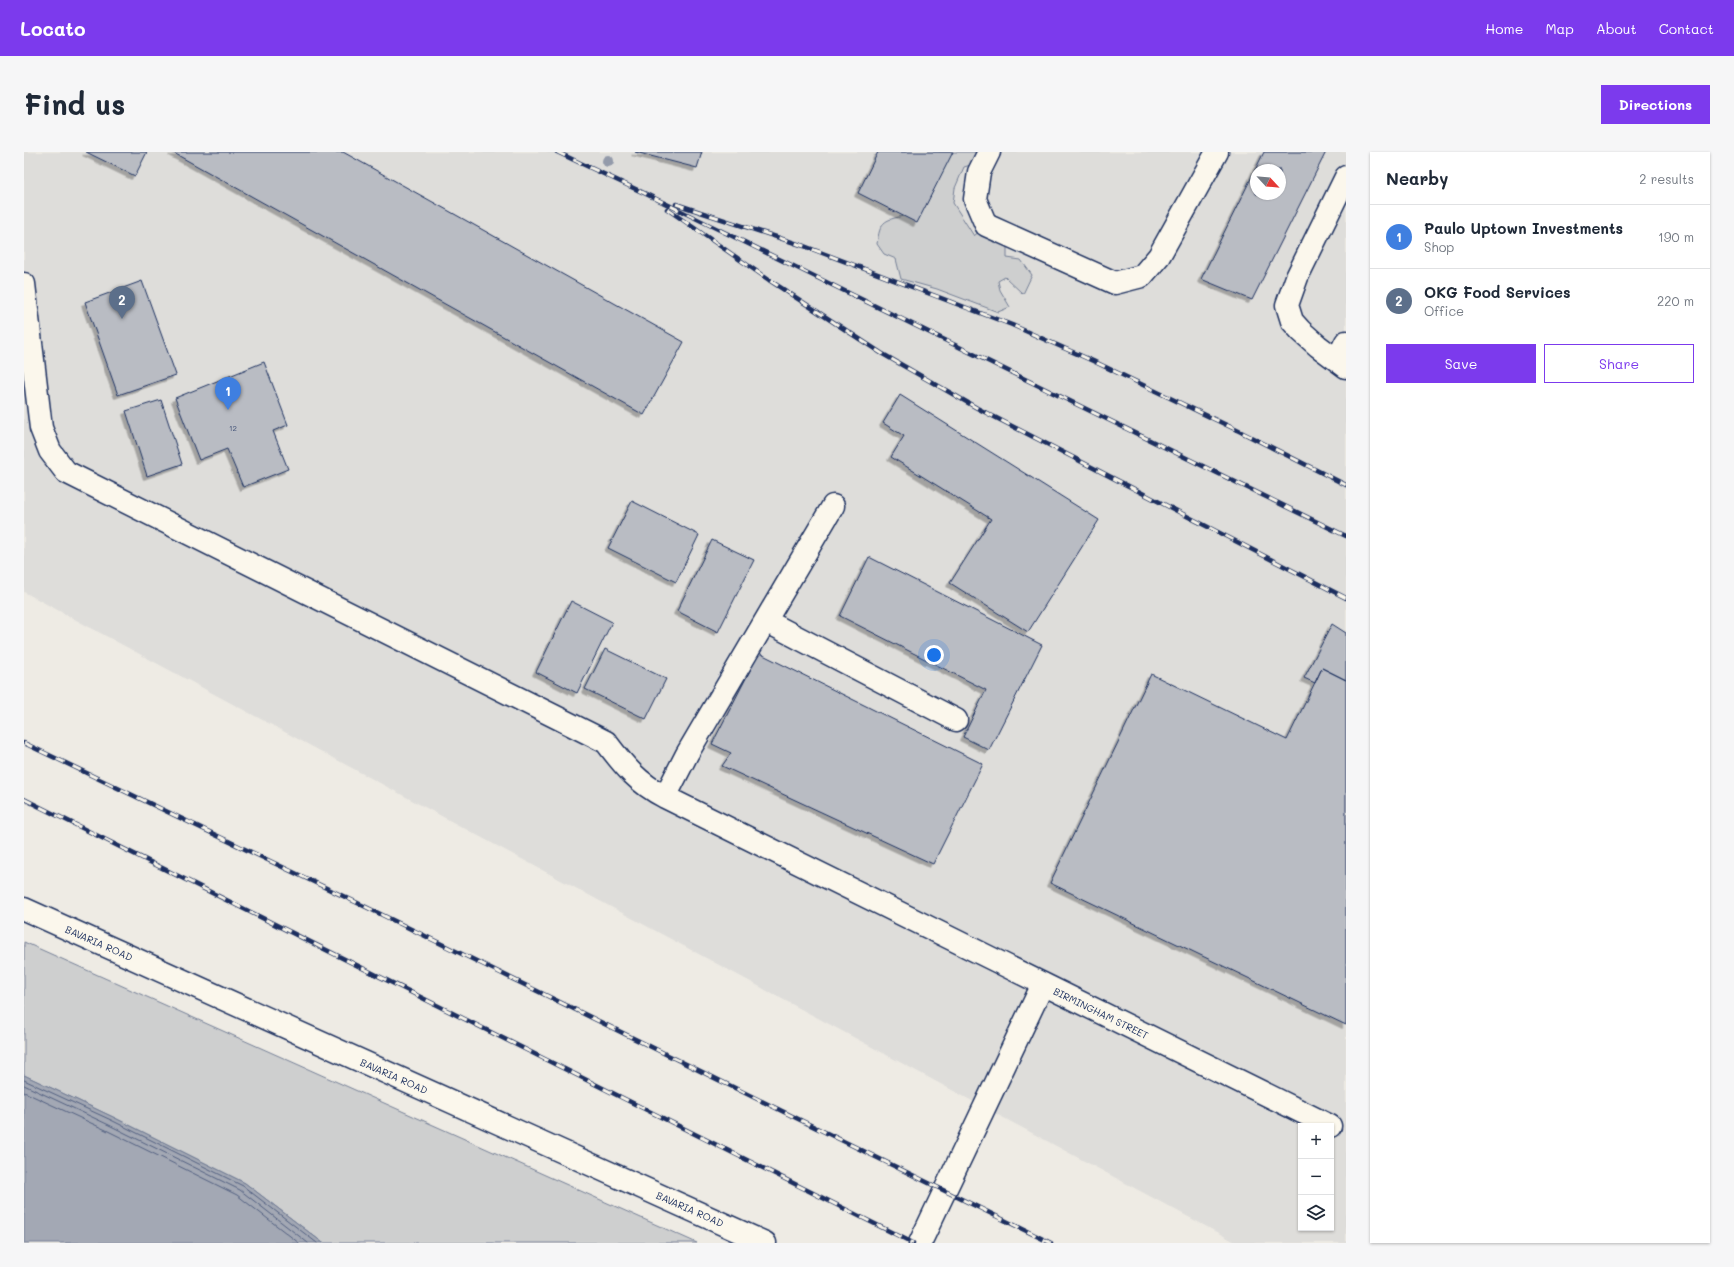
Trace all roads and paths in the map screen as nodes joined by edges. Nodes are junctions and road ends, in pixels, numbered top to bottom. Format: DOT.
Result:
graph roads {
  1 [pos="989,152"];
  2 [pos="1217,152"];
  3 [pos="1346,177"];
  4 [pos="24,284"];
  5 [pos="1343,356"];
  6 [pos="32,424"];
  7 [pos="833,506"];
  8 [pos="766,621"];
  9 [pos="956,720"];
  10 [pos="665,798"];
  11 [pos="24,909"];
  12 [pos="1043,984"];
  13 [pos="1325,1123"];
  14 [pos="1334,1128"];
  15 [pos="1346,1134"];
  16 [pos="765,1243"];
  17 [pos="920,1243"];
  1 -- 2 [label="street"];
  3 -- 5 [label="street"];
  4 -- 6 [label="street"];
  6 -- 10 [label="street"];
  7 -- 8 [label="street"];
  8 -- 9 [label="street"];
  8 -- 10 [label="street"];
  10 -- 12 [label="street"];
  11 -- 16 [label="street, BAVARIA ROAD"];
  12 -- 13 [label="street, BIRMINGHAM STREET"];
  12 -- 17 [label="street, BIRMINGHAM STREET"];
  14 -- 15 [label="street, BIRMINGHAM STREET"];
}
